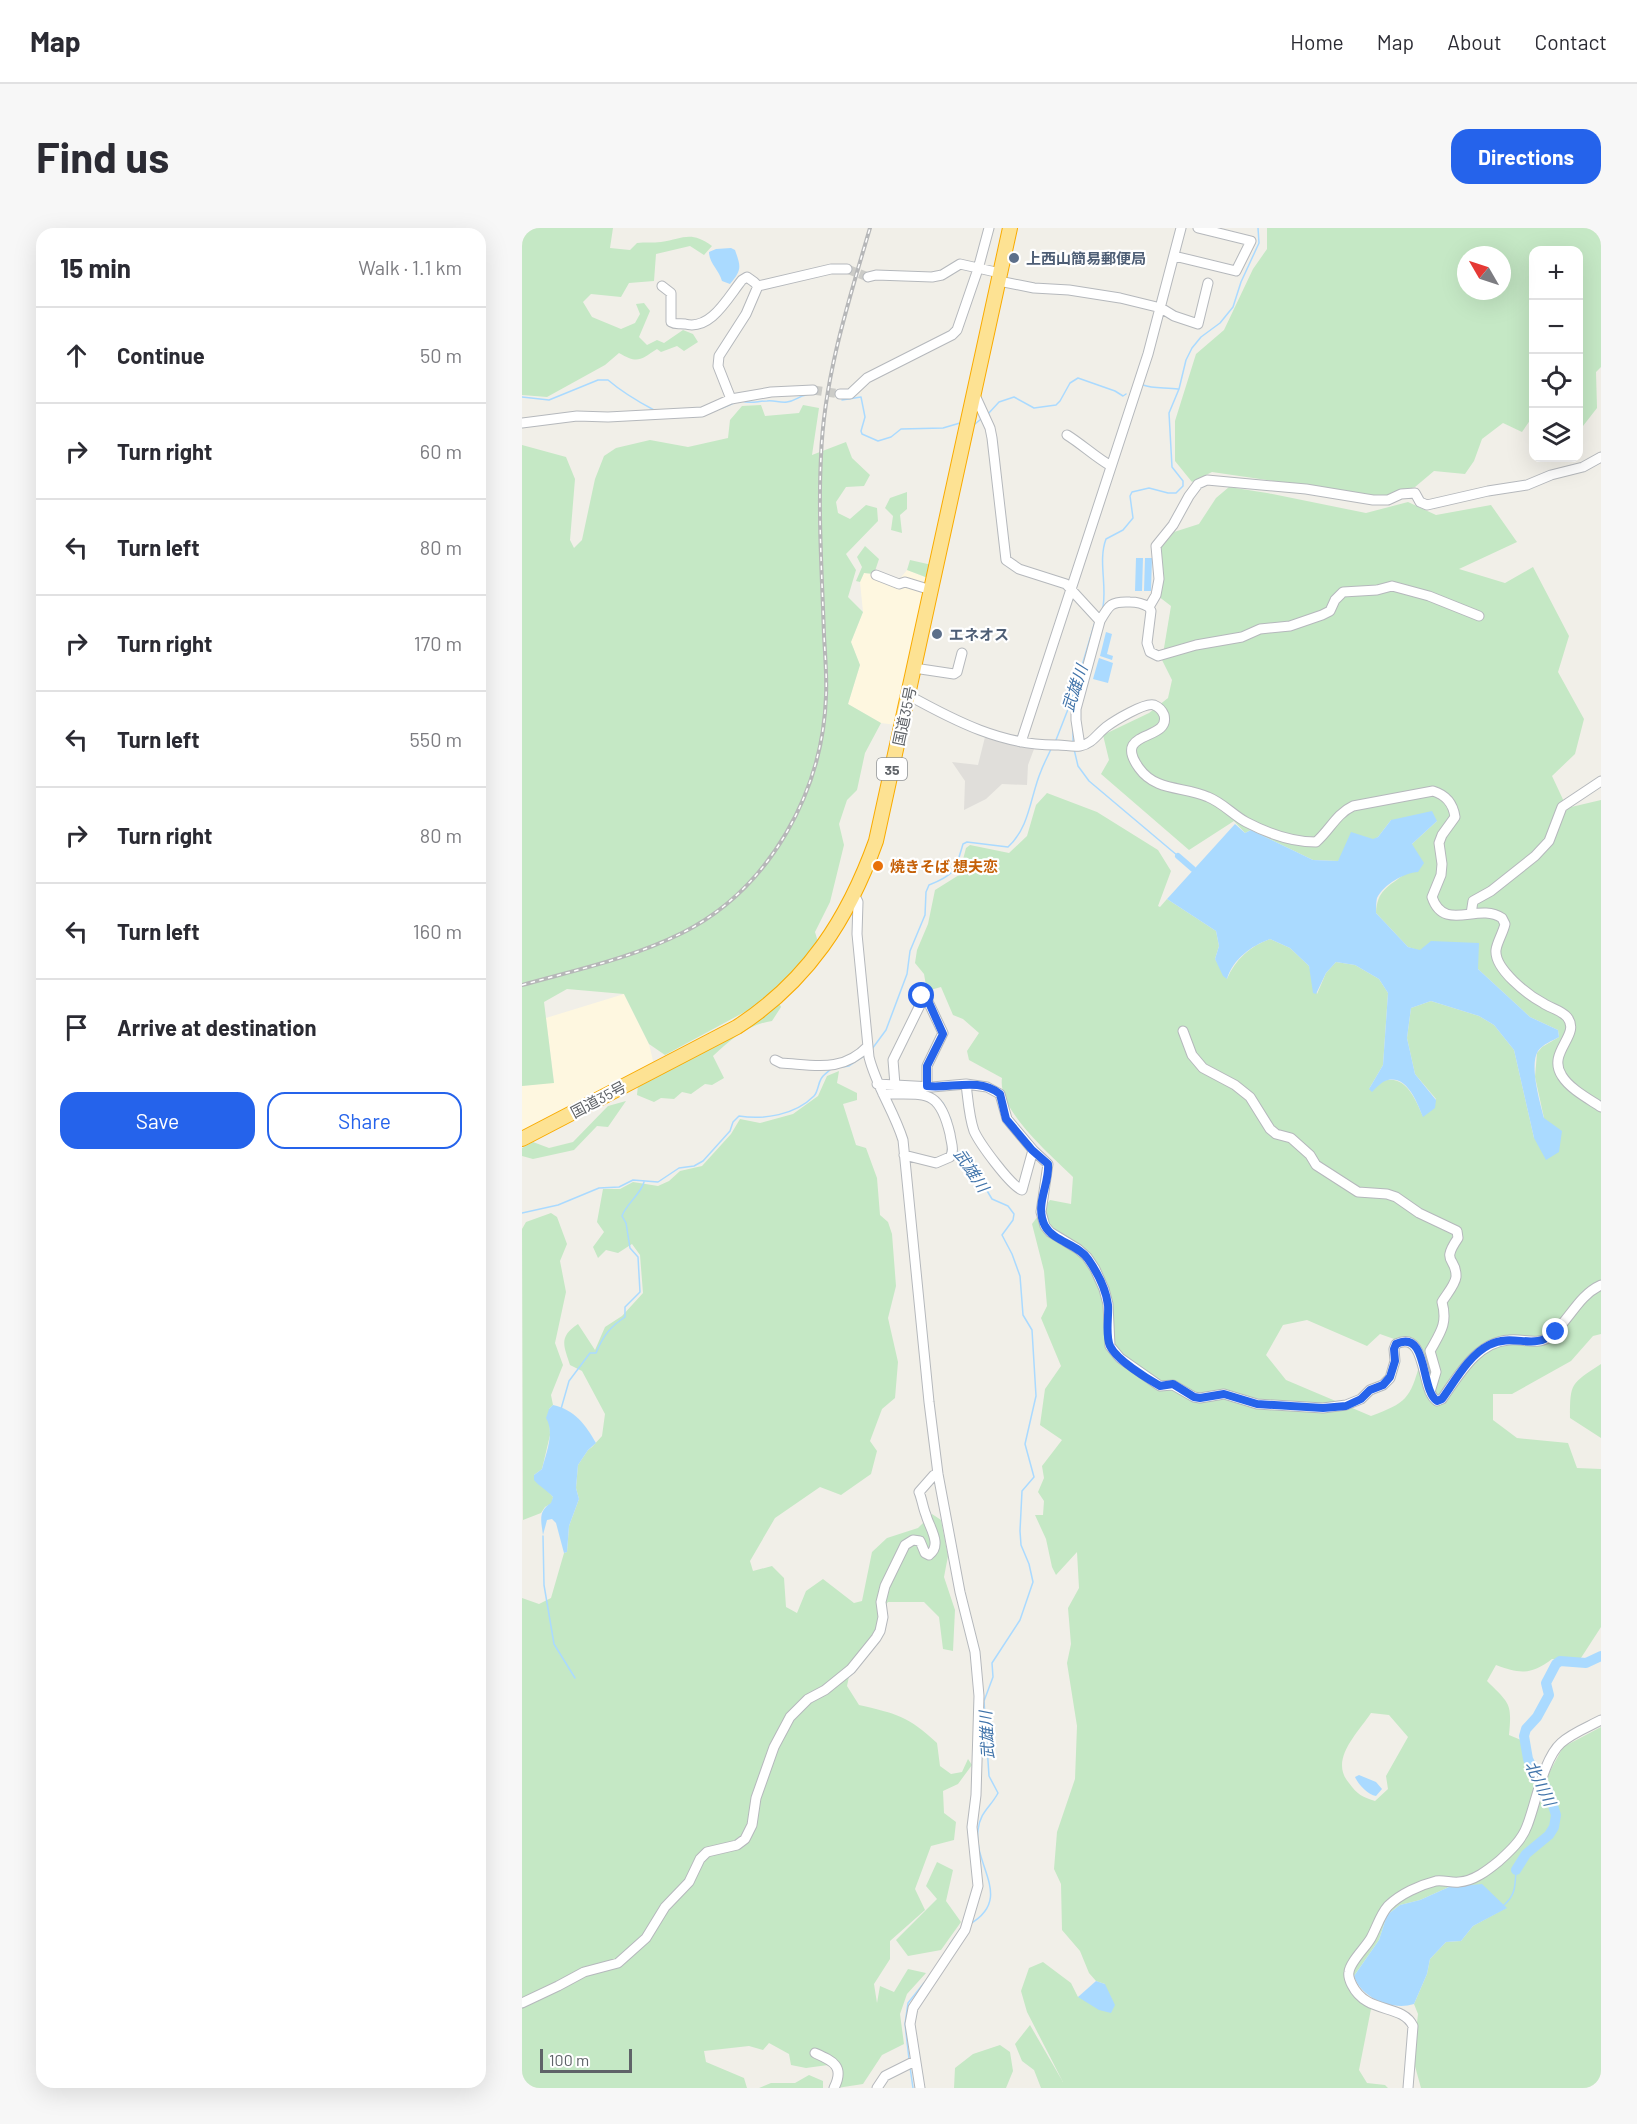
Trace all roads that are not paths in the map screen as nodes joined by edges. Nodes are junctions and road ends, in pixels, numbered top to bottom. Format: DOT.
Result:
graph roads {
  1 [pos="989,228"];
  2 [pos="1010,228"];
  3 [pos="1181,228"];
  4 [pos="1198,228"];
  5 [pos="1174,256"];
  6 [pos="847,269"];
  7 [pos="978,269"];
  8 [pos="868,277"];
  9 [pos="1000,277"];
  10 [pos="1208,283"];
  11 [pos="662,286"];
  12 [pos="758,286"];
  13 [pos="1161,308"];
  14 [pos="813,390"];
  15 [pos="974,393"];
  16 [pos="840,394"];
  17 [pos="730,399"];
  18 [pos="522,423"];
  19 [pos="1067,435"];
  20 [pos="1601,457"];
  21 [pos="1111,466"];
  22 [pos="876,575"];
  23 [pos="1071,587"];
  24 [pos="931,590"];
  25 [pos="1149,607"];
  26 [pos="1479,616"];
  27 [pos="1097,618"];
  28 [pos="962,653"];
  29 [pos="914,668"];
  30 [pos="908,695"];
  31 [pos="1021,742"];
  32 [pos="1072,746"];
  33 [pos="1601,781"];
  34 [pos="854,894"];
  35 [pos="1471,914"];
  36 [pos="1183,1031"];
  37 [pos="868,1051"];
  38 [pos="775,1060"];
  39 [pos="881,1084"];
  40 [pos="966,1084"];
  41 [pos="896,1085"];
  42 [pos="927,1086"];
  43 [pos="883,1094"];
  44 [pos="1601,1107"];
  45 [pos="522,1139"];
  46 [pos="1032,1150"];
  47 [pos="904,1155"];
  48 [pos="1601,1286"];
  49 [pos="1430,1392"];
  50 [pos="938,1473"];
  51 [pos="1601,1720"];
  52 [pos="522,2003"];
  53 [pos="815,2053"];
  54 [pos="910,2063"];
  55 [pos="834,2088"];
  56 [pos="878,2088"];
  57 [pos="920,2088"];
  58 [pos="1408,2088"];
  1 -- 7 [label="street"];
  2 -- 9 [label="highway, 国道35号 / 35"];
  3 -- 5 [label="street"];
  4 -- 5 [label="street"];
  5 -- 13 [label="street"];
  6 -- 12 [label="street"];
  7 -- 8 [label="street"];
  7 -- 9 [label="street"];
  7 -- 16 [label="street"];
  9 -- 13 [label="street"];
  9 -- 15 [label="highway, 国道35号 / 35"];
  10 -- 13 [label="street"];
  11 -- 12 [label="street"];
  12 -- 17 [label="street"];
  13 -- 21 [label="street"];
  14 -- 17 [label="street"];
  15 -- 23 [label="street"];
  15 -- 24 [label="highway, 国道35号 / 35"];
  17 -- 18 [label="street"];
  19 -- 21 [label="street"];
  20 -- 25 [label="street"];
  21 -- 23 [label="street"];
  22 -- 24 [label="street"];
  23 -- 27 [label="street"];
  23 -- 31 [label="street"];
  24 -- 29 [label="highway, 国道35号 / 35"];
  25 -- 26 [label="street"];
  25 -- 27 [label="street"];
  27 -- 32 [label="street"];
  28 -- 29 [label="street"];
  29 -- 30 [label="highway, 国道35号 / 35"];
  30 -- 31 [label="street"];
  30 -- 34 [label="highway, 国道35号 / 35"];
  31 -- 32 [label="street"];
  32 -- 35 [label="street"];
  33 -- 35 [label="street"];
  34 -- 37 [label="street"];
  34 -- 45 [label="highway, 国道35号 / 35"];
  35 -- 44 [label="street"];
  36 -- 49 [label="street"];
  37 -- 38 [label="street"];
  37 -- 39 [label="street"];
  39 -- 41 [label="street"];
  39 -- 43 [label="street"];
  40 -- 42 [label="street"];
  40 -- 46 [label="street"];
  40 -- 46 [label="street"];
  41 -- 42 [label="street"];
  41 -- 42 [label="street"];
  43 -- 47 [label="street"];
  43 -- 47 [label="street"];
  46 -- 49 [label="street"];
  47 -- 50 [label="street"];
  48 -- 49 [label="street"];
  50 -- 52 [label="street"];
  50 -- 54 [label="street"];
  51 -- 58 [label="street"];
  53 -- 55 [label="street"];
  54 -- 56 [label="street"];
  54 -- 57 [label="street"];
}
